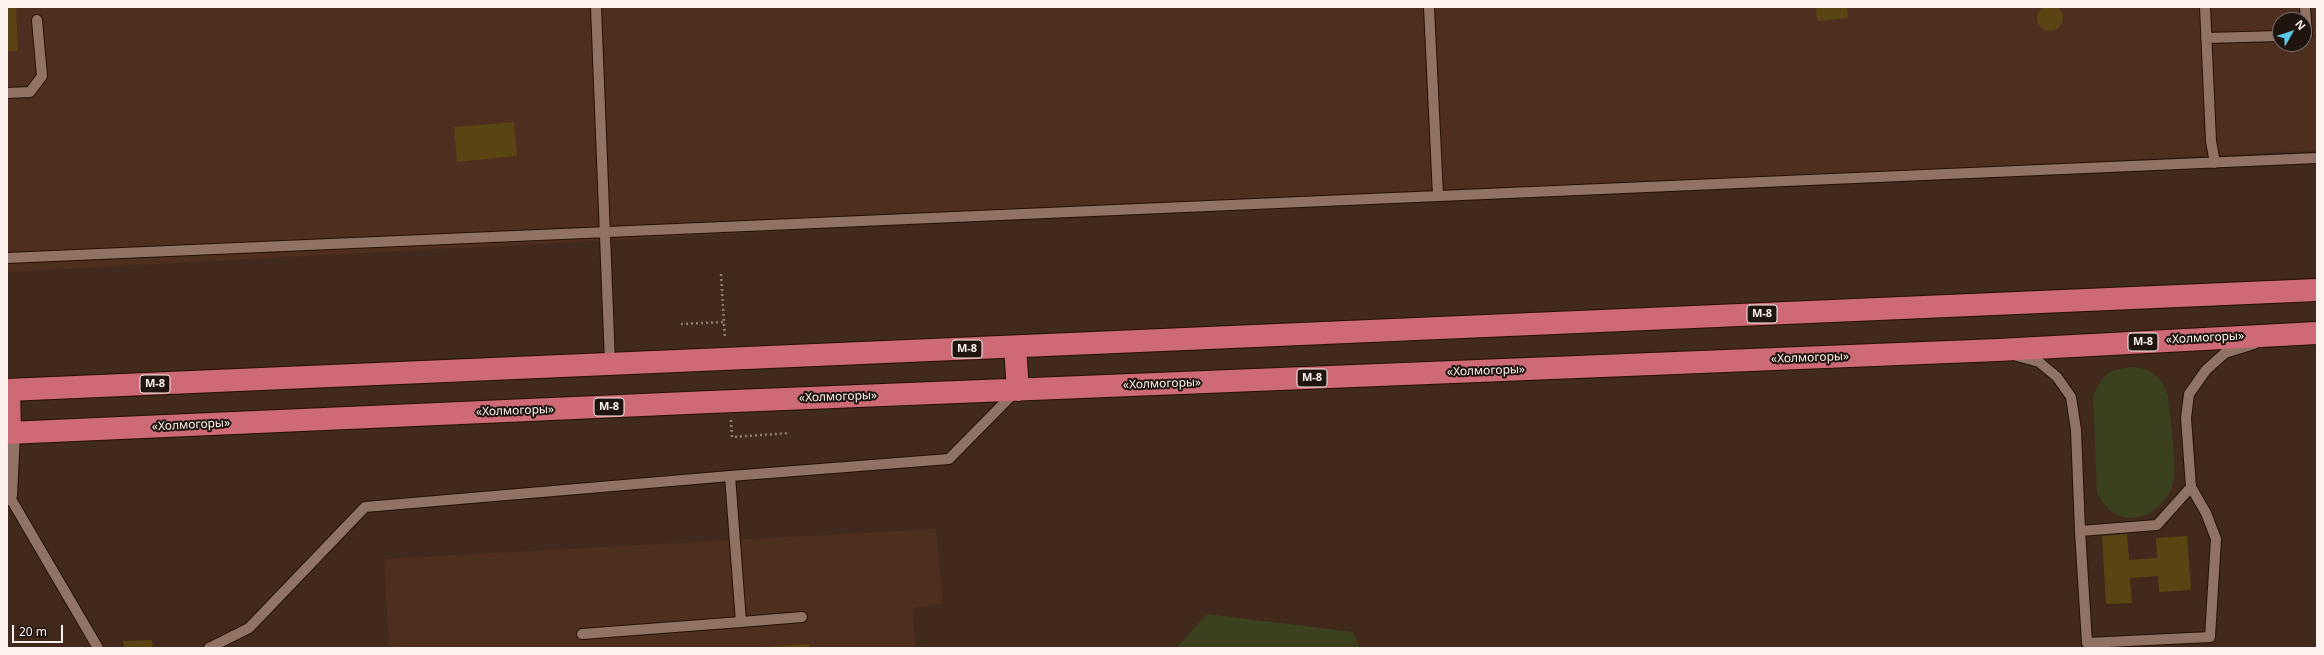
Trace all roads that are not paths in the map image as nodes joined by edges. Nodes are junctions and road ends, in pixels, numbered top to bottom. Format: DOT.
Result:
graph roads {
  1 [pos="596,7"];
  2 [pos="1429,7"];
  3 [pos="2205,7"];
  4 [pos="37,20"];
  5 [pos="2272,36"];
  6 [pos="2206,38"];
  7 [pos="7,93"];
  8 [pos="2317,158"];
  9 [pos="2215,163"];
  10 [pos="1438,196"];
  11 [pos="606,232"];
  12 [pos="7,258"];
  13 [pos="2317,290"];
  14 [pos="2317,333"];
  15 [pos="2288,334"];
  16 [pos="1015,347"];
  17 [pos="1998,350"];
  18 [pos="610,363"];
  19 [pos="8,390"];
  20 [pos="1018,390"];
  21 [pos="9,433"];
  22 [pos="730,476"];
  23 [pos="2191,487"];
  24 [pos="7,495"];
  25 [pos="2080,531"];
  26 [pos="802,617"];
  27 [pos="741,622"];
  28 [pos="582,634"];
  29 [pos="98,648"];
  30 [pos="209,648"];
  1 -- 11 [label="lane"];
  2 -- 10 [label="lane"];
  3 -- 6 [label="lane"];
  4 -- 7 [label="lane"];
  5 -- 6 [label="lane"];
  6 -- 9 [label="lane"];
  8 -- 9 [label="lane"];
  9 -- 10 [label="lane"];
  10 -- 11 [label="lane"];
  11 -- 12 [label="lane"];
  11 -- 18 [label="lane"];
  13 -- 16 [label="highway, М-8"];
  14 -- 15 [label="highway, «Холмогоры» / М-8"];
  15 -- 17 [label="highway, «Холмогоры» / М-8"];
  15 -- 23 [label="lane"];
  16 -- 18 [label="highway, М-8"];
  16 -- 20 [label="highway"];
  17 -- 20 [label="highway, «Холмогоры» / М-8"];
  17 -- 25 [label="lane"];
  18 -- 19 [label="highway, М-8"];
  19 -- 21 [label="highway"];
  20 -- 21 [label="highway, «Холмогоры» / М-8"];
  20 -- 22 [label="lane"];
  21 -- 24 [label="street"];
  22 -- 27 [label="lane"];
  22 -- 30 [label="lane"];
  23 -- 25 [label="lane"];
  23 -- 25 [label="lane"];
  24 -- 29 [label="lane"];
  26 -- 27 [label="lane"];
  27 -- 28 [label="lane"];
}
